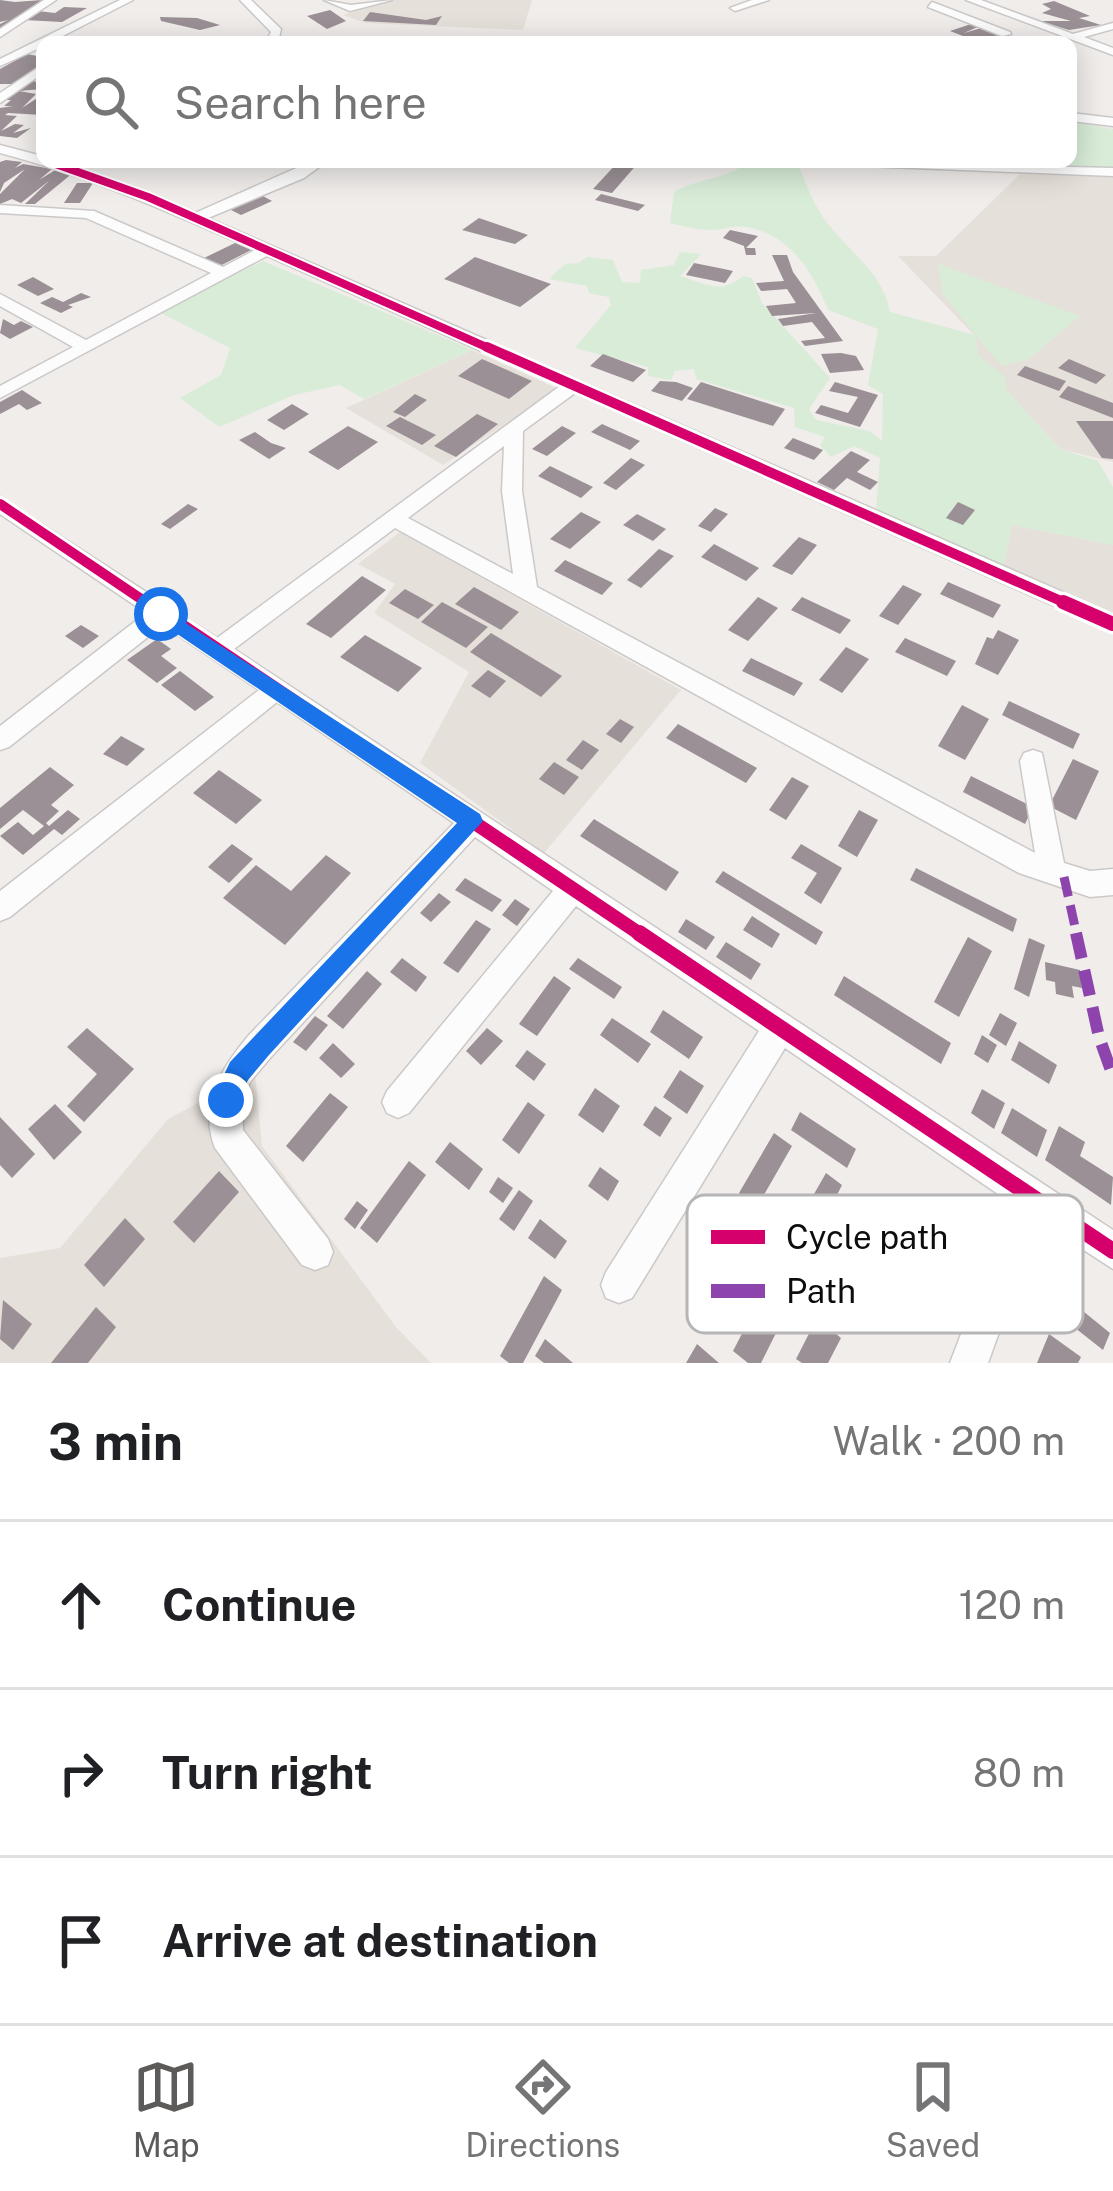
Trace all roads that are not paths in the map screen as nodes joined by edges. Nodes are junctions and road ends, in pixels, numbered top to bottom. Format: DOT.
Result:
graph roads {
  1 [pos="51,0"];
  2 [pos="128,0"];
  3 [pos="245,0"];
  4 [pos="329,0"];
  5 [pos="387,0"];
  6 [pos="764,0"];
  7 [pos="953,0"];
  8 [pos="971,0"];
  9 [pos="734,8"];
  10 [pos="1113,26"];
  11 [pos="0,34"];
  12 [pos="1006,34"];
  13 [pos="52,36"];
  14 [pos="275,36"];
  15 [pos="1070,36"];
  16 [pos="1077,36"];
  17 [pos="1077,38"];
  18 [pos="36,44"];
  19 [pos="25,49"];
  20 [pos="36,51"];
  21 [pos="1113,52"];
  22 [pos="0,62"];
  23 [pos="36,72"];
  24 [pos="24,80"];
  25 [pos="36,81"];
  26 [pos="0,98"];
  27 [pos="1077,118"];
  28 [pos="1113,122"];
  29 [pos="0,149"];
  30 [pos="36,158"];
  31 [pos="77,168"];
  32 [pos="310,168"];
  33 [pos="1013,168"];
  34 [pos="1113,172"];
  35 [pos="0,209"];
  36 [pos="195,218"];
  37 [pos="264,251"];
  38 [pos="222,272"];
  39 [pos="0,299"];
  40 [pos="86,347"];
  41 [pos="571,386"];
  42 [pos="0,393"];
  43 [pos="514,431"];
  44 [pos="1,506"];
  45 [pos="392,518"];
  46 [pos="527,592"];
  47 [pos="161,614"];
  48 [pos="1113,624"];
  49 [pos="219,648"];
  50 [pos="277,689"];
  51 [pos="0,740"];
  52 [pos="1033,761"];
  53 [pos="472,821"];
  54 [pos="1052,873"];
  55 [pos="1113,882"];
  56 [pos="573,888"];
  57 [pos="0,908"];
  58 [pos="780,1027"];
  59 [pos="398,1102"];
  60 [pos="1029,1195"];
  61 [pos="1083,1231"];
  62 [pos="1113,1251"];
  63 [pos="315,1252"];
  64 [pos="619,1285"];
  65 [pos="980,1333"];
  66 [pos="969,1363"];
  1 -- 11 [label="street"];
  2 -- 13 [label="street"];
  3 -- 14 [label="street"];
  4 -- 5 [label="street"];
  6 -- 9 [label="street"];
  7 -- 12 [label="street"];
  8 -- 15 [label="street"];
  10 -- 16 [label="street"];
  17 -- 21 [label="street"];
  18 -- 19 [label="street"];
  19 -- 20 [label="street"];
  19 -- 22 [label="street"];
  23 -- 24 [label="street"];
  24 -- 25 [label="street"];
  24 -- 26 [label="street"];
  27 -- 28 [label="street"];
  29 -- 30 [label="street"];
  31 -- 36 [label="street"];
  32 -- 36 [label="street"];
  33 -- 34 [label="street"];
  35 -- 38 [label="street"];
  36 -- 37 [label="street"];
  37 -- 38 [label="street"];
  37 -- 41 [label="street"];
  38 -- 40 [label="street"];
  39 -- 40 [label="street"];
  40 -- 42 [label="street"];
  41 -- 43 [label="street"];
  41 -- 48 [label="street"];
  43 -- 45 [label="street"];
  43 -- 46 [label="street"];
  44 -- 47 [label="street"];
  45 -- 46 [label="street"];
  45 -- 49 [label="street"];
  46 -- 54 [label="street"];
  47 -- 49 [label="street"];
  47 -- 51 [label="street"];
  49 -- 50 [label="street"];
  50 -- 53 [label="street"];
  50 -- 57 [label="street"];
  52 -- 54 [label="street"];
  53 -- 56 [label="street"];
  53 -- 63 [label="street"];
  54 -- 55 [label="street"];
  56 -- 58 [label="street"];
  56 -- 59 [label="street"];
  58 -- 60 [label="street"];
  58 -- 64 [label="street"];
  61 -- 62 [label="street"];
  65 -- 66 [label="street"];
}
